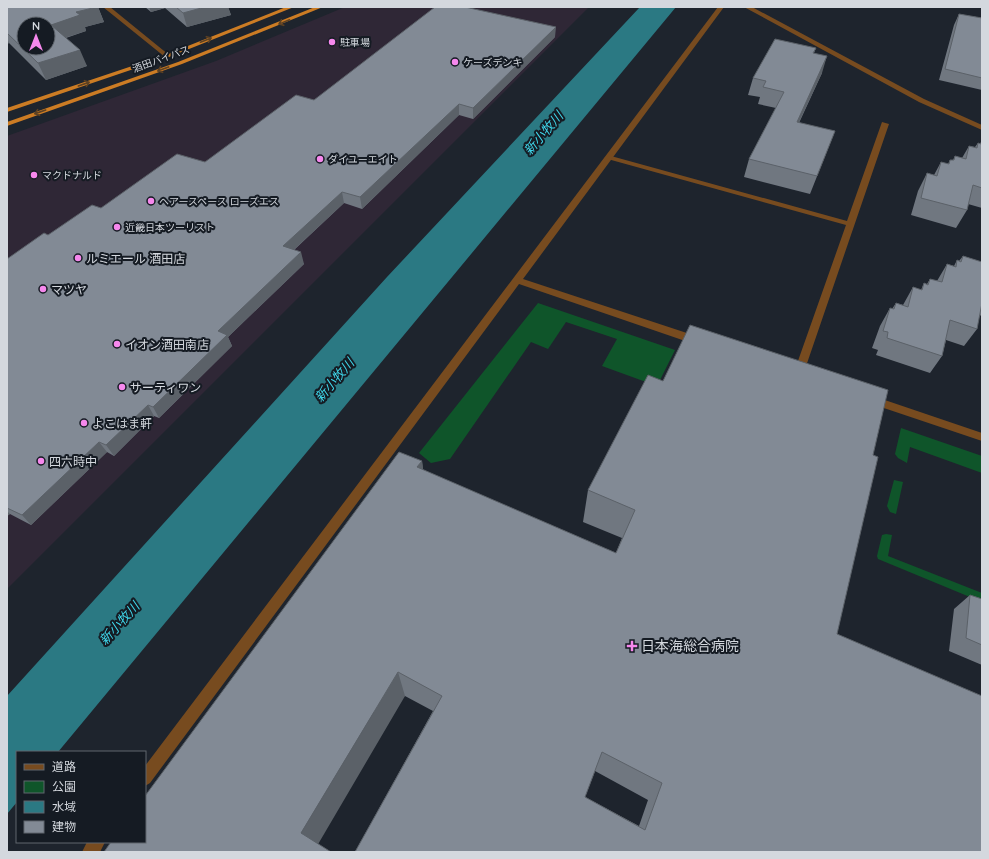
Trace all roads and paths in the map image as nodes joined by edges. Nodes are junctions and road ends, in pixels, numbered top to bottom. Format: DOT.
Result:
graph roads {
  1 [pos="106,7"];
  2 [pos="290,7"];
  3 [pos="320,7"];
  4 [pos="721,7"];
  5 [pos="747,7"];
  6 [pos="167,56"];
  7 [pos="7,110"];
  8 [pos="7,124"];
  9 [pos="885,124"];
  10 [pos="982,128"];
  11 [pos="608,158"];
  12 [pos="850,224"];
  13 [pos="517,280"];
  14 [pos="710,345"];
  15 [pos="798,375"];
  16 [pos="857,395"];
  17 [pos="982,437"];
  18 [pos="146,777"];
  19 [pos="96,843"];
  20 [pos="90,852"];
  1 -- 6 [label="street"];
  6 -- 2 [label="highway, 酒田バイパス, one-way"];
  3 -- 8 [label="highway, 酒田バイパス, one-way"];
  4 -- 11 [label="street"];
  5 -- 10 [label="street"];
  7 -- 6 [label="highway, 酒田バイパス, one-way"];
  9 -- 12 [label="street"];
  11 -- 12 [label="street"];
  11 -- 13 [label="street"];
  12 -- 15 [label="street"];
  13 -- 14 [label="street"];
  13 -- 18 [label="street"];
  16 -- 17 [label="street"];
  19 -- 20 [label="street"];
}
